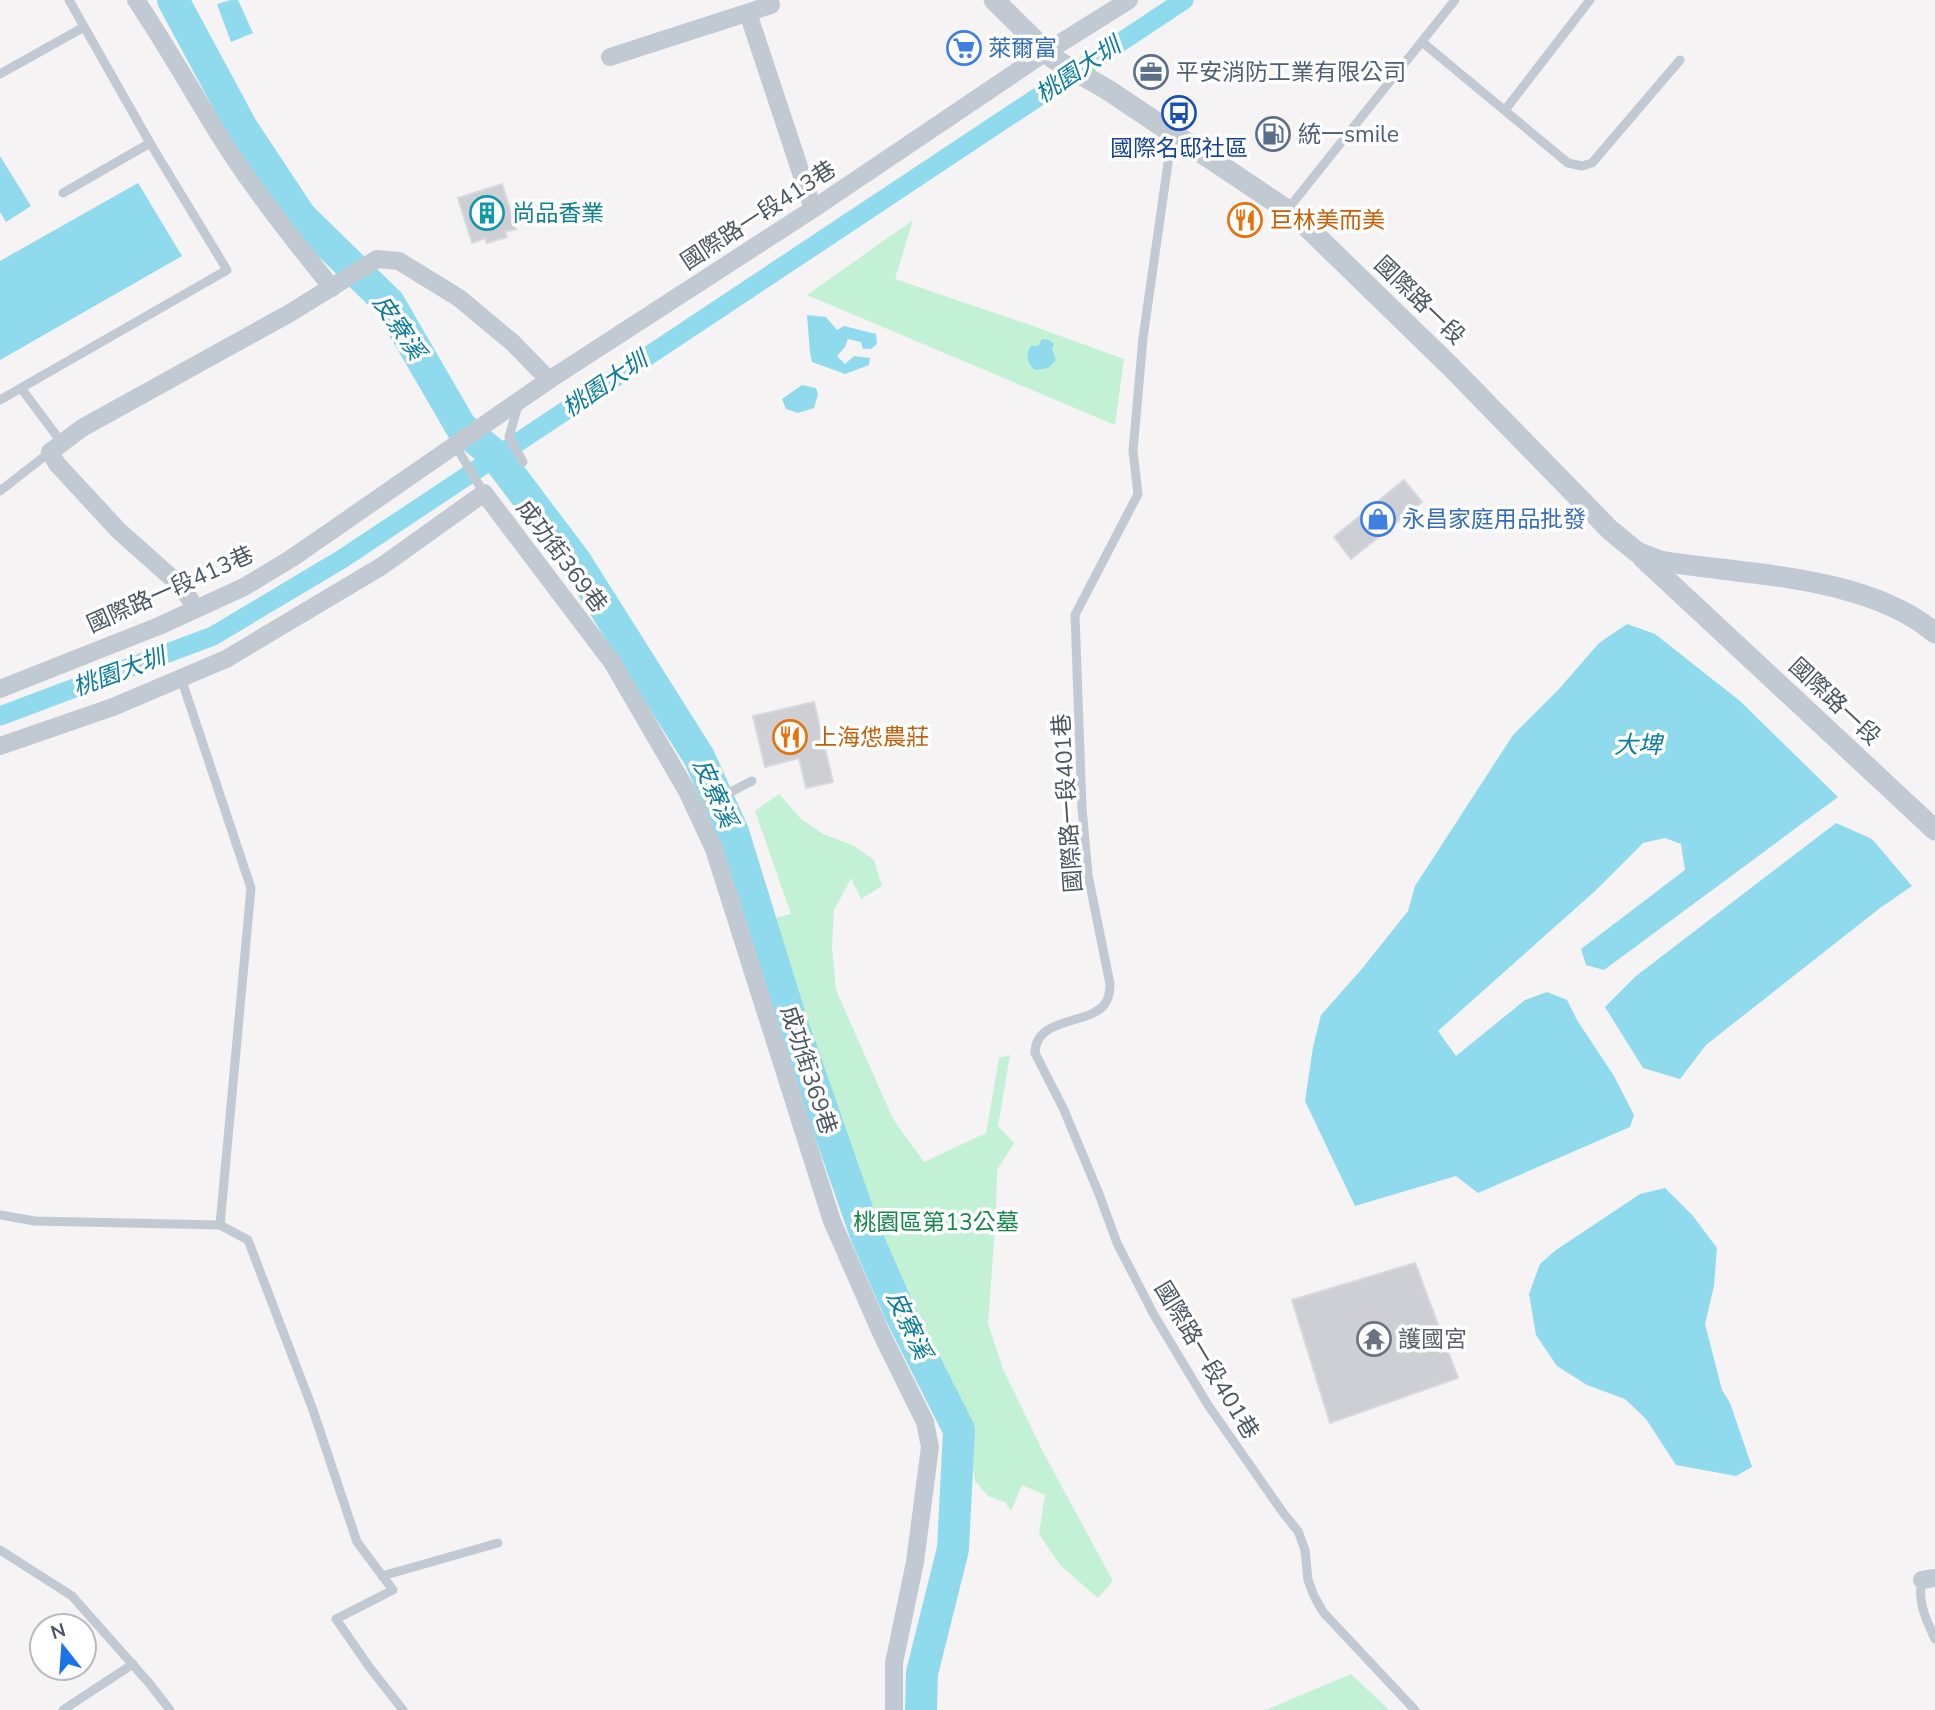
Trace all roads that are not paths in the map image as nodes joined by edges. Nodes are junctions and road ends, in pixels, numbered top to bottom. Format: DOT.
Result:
graph roads {
  1 [pos="69,0"];
  2 [pos="136,0"];
  3 [pos="994,0"];
  4 [pos="1129,0"];
  5 [pos="1455,0"];
  6 [pos="1590,0"];
  7 [pos="771,5"];
  8 [pos="748,13"];
  9 [pos="84,27"];
  10 [pos="1422,42"];
  11 [pos="1050,56"];
  12 [pos="610,57"];
  13 [pos="1680,60"];
  14 [pos="0,74"];
  15 [pos="1506,110"];
  16 [pos="1172,134"];
  17 [pos="150,143"];
  18 [pos="62,193"];
  19 [pos="813,209"];
  20 [pos="1287,210"];
  21 [pos="336,285"];
  22 [pos="549,380"];
  23 [pos="21,388"];
  24 [pos="0,400"];
  25 [pos="520,400"];
  26 [pos="455,445"];
  27 [pos="56,447"];
  28 [pos="523,462"];
  29 [pos="0,491"];
  30 [pos="484,493"];
  31 [pos="1637,552"];
  32 [pos="196,609"];
  33 [pos="1935,633"];
  34 [pos="181,678"];
  35 [pos="0,689"];
  36 [pos="0,746"];
  37 [pos="751,781"];
  38 [pos="696,810"];
  39 [pos="1935,830"];
  40 [pos="0,1215"];
  41 [pos="220,1225"];
  42 [pos="498,1543"];
  43 [pos="0,1550"];
  44 [pos="382,1576"];
  45 [pos="1928,1579"];
  46 [pos="1935,1639"];
  47 [pos="132,1664"];
  48 [pos="63,1710"];
  49 [pos="170,1710"];
  50 [pos="403,1710"];
  51 [pos="894,1710"];
  52 [pos="1415,1710"];
  1 -- 9 [label="lane"];
  2 -- 21 [label="street"];
  3 -- 11 [label="street"];
  4 -- 11 [label="street, 國際路一段413巷"];
  5 -- 10 [label="lane"];
  6 -- 15 [label="lane"];
  7 -- 8 [label="street"];
  8 -- 12 [label="street"];
  8 -- 19 [label="street"];
  9 -- 14 [label="lane"];
  9 -- 17 [label="lane"];
  10 -- 15 [label="lane"];
  10 -- 20 [label="lane"];
  11 -- 16 [label="street, 國際路一段"];
  11 -- 19 [label="street, 國際路一段413巷"];
  13 -- 15 [label="lane"];
  16 -- 20 [label="street, 國際路一段"];
  16 -- 52 [label="lane, 國際路一段401巷"];
  17 -- 18 [label="lane"];
  17 -- 23 [label="lane"];
  19 -- 22 [label="street, 國際路一段413巷"];
  20 -- 31 [label="street, 國際路一段"];
  21 -- 22 [label="street"];
  21 -- 27 [label="street"];
  22 -- 25 [label="street, 國際路一段413巷"];
  23 -- 24 [label="lane"];
  23 -- 27 [label="lane"];
  25 -- 26 [label="street, 國際路一段413巷"];
  25 -- 28 [label="lane"];
  26 -- 30 [label="lane"];
  26 -- 32 [label="street, 國際路一段413巷"];
  27 -- 29 [label="lane"];
  27 -- 32 [label="street"];
  30 -- 34 [label="street"];
  30 -- 38 [label="street, 成功街369巷"];
  31 -- 33 [label="street, 國際路一段"];
  31 -- 39 [label="street, 國際路一段"];
  32 -- 35 [label="street, 國際路一段413巷"];
  34 -- 36 [label="street"];
  34 -- 41 [label="lane"];
  37 -- 38 [label="lane"];
  38 -- 51 [label="street, 成功街369巷"];
  40 -- 41 [label="lane"];
  41 -- 44 [label="lane"];
  42 -- 44 [label="lane"];
  43 -- 47 [label="lane"];
  44 -- 50 [label="lane"];
  45 -- 46 [label="lane"];
  47 -- 48 [label="lane"];
  47 -- 49 [label="lane"];
}
